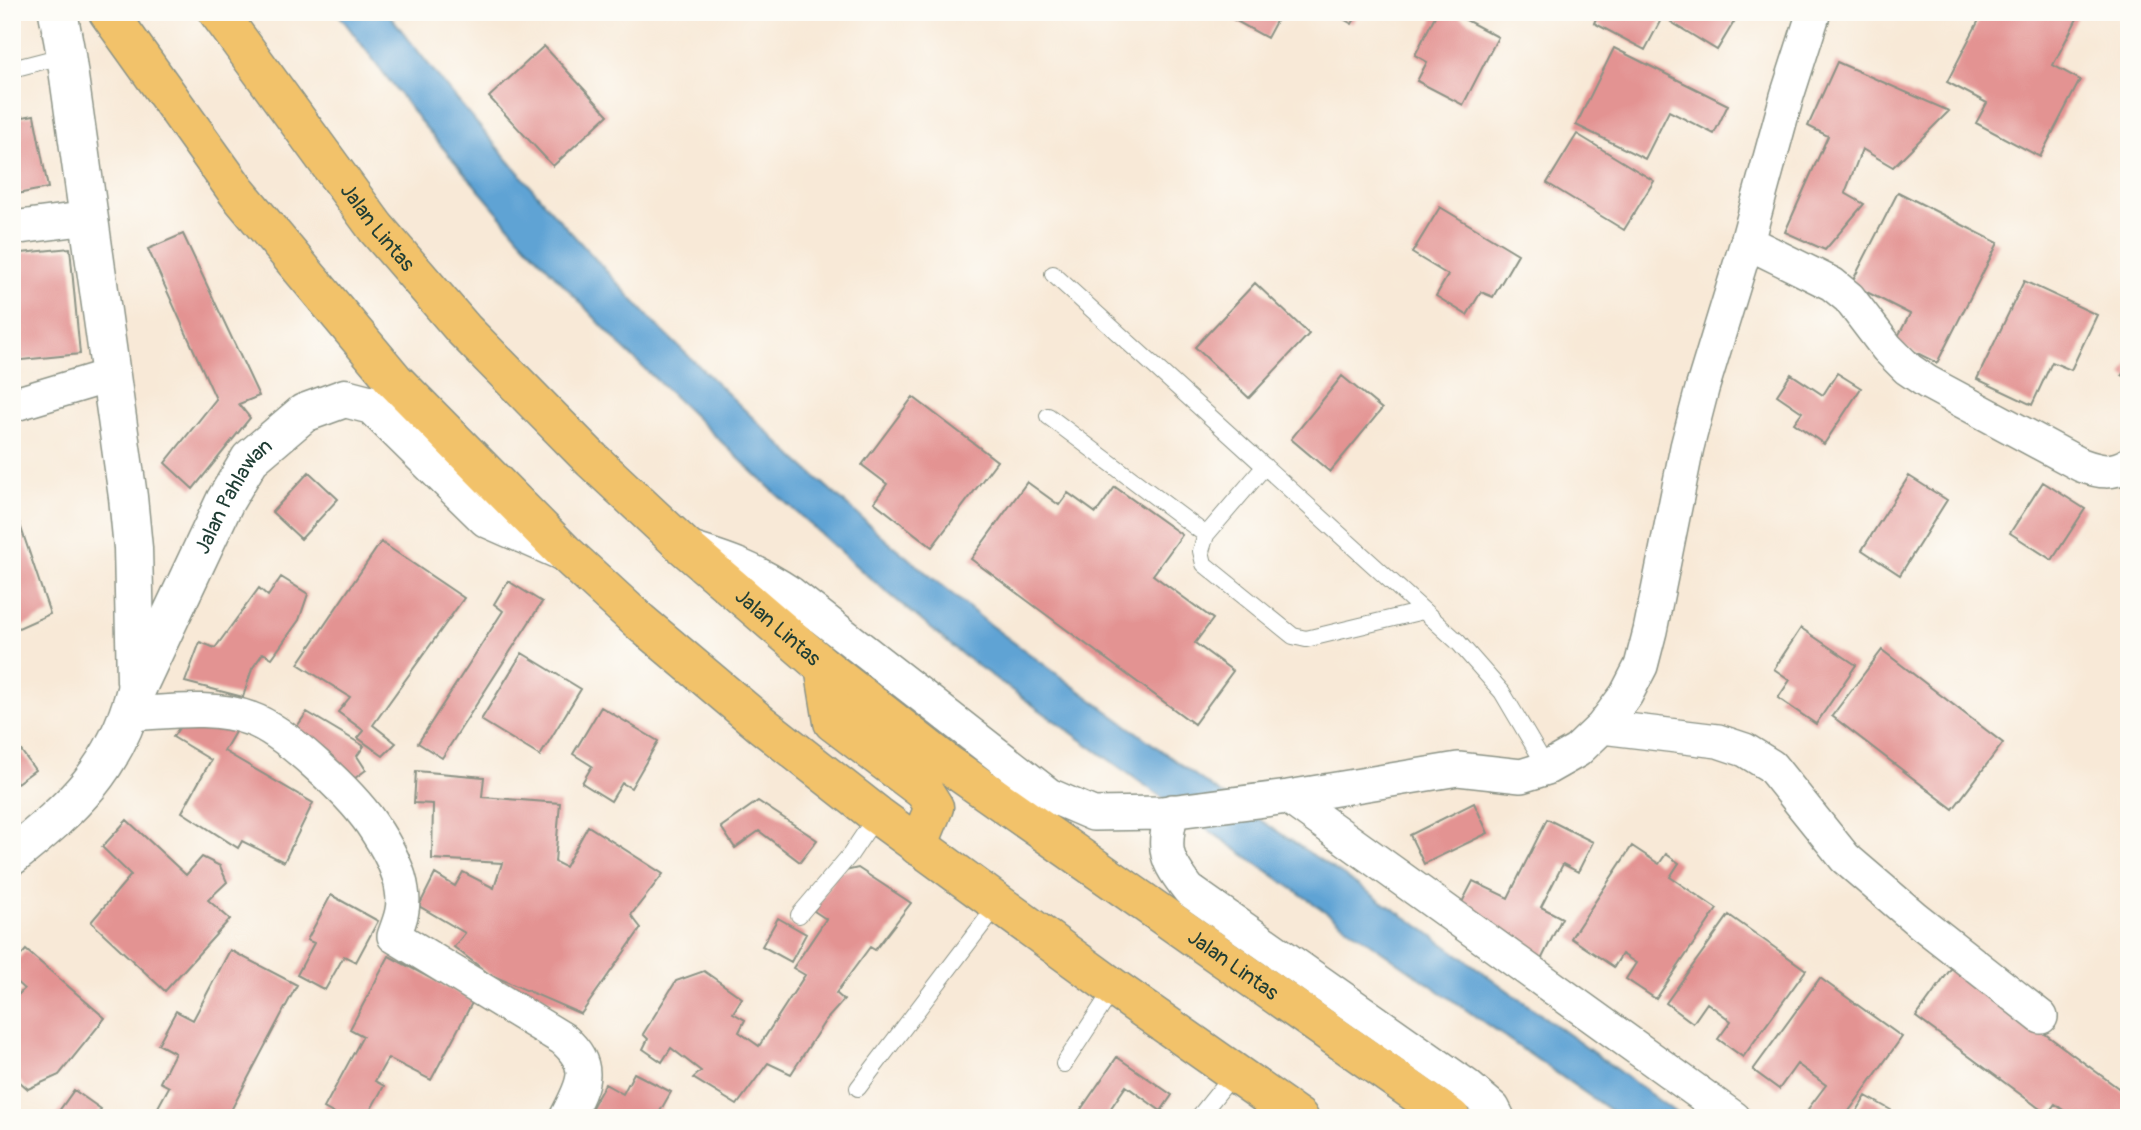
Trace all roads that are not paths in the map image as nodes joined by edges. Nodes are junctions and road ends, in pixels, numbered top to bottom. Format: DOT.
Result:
graph roads {
  1 [pos="58,12"];
  2 [pos="108,12"];
  3 [pos="218,12"];
  4 [pos="1814,12"];
  5 [pos="66,55"];
  6 [pos="12,69"];
  7 [pos="89,218"];
  8 [pos="12,228"];
  9 [pos="1746,242"];
  10 [pos="1053,274"];
  11 [pos="112,375"];
  12 [pos="12,405"];
  13 [pos="1048,416"];
  14 [pos="2129,464"];
  15 [pos="1265,466"];
  16 [pos="1206,536"];
  17 [pos="685,547"];
  18 [pos="133,548"];
  19 [pos="564,552"];
  20 [pos="198,558"];
  21 [pos="1423,611"];
  22 [pos="824,667"];
  23 [pos="133,702"];
  24 [pos="1602,727"];
  25 [pos="1547,768"];
  26 [pos="1288,797"];
  27 [pos="1172,811"];
  28 [pos="877,815"];
  29 [pos="918,846"];
  30 [pos="12,856"];
  31 [pos="998,904"];
  32 [pos="799,915"];
  33 [pos="1114,988"];
  34 [pos="2041,1017"];
  35 [pos="1064,1064"];
  36 [pos="1235,1072"];
  37 [pos="858,1088"];
  38 [pos="566,1118"];
  39 [pos="1198,1118"];
  40 [pos="1300,1118"];
  41 [pos="1451,1118"];
  42 [pos="1498,1118"];
  43 [pos="1734,1118"];
  1 -- 5 [label="street"];
  2 -- 19 [label="highway"];
  3 -- 17 [label="highway, Jalan Lintas"];
  4 -- 9 [label="street"];
  5 -- 6 [label="lane"];
  5 -- 7 [label="street"];
  7 -- 8 [label="street"];
  7 -- 11 [label="street"];
  9 -- 14 [label="street"];
  9 -- 24 [label="street"];
  10 -- 15 [label="lane"];
  11 -- 12 [label="street"];
  11 -- 18 [label="street"];
  13 -- 16 [label="lane"];
  15 -- 16 [label="lane"];
  15 -- 21 [label="lane"];
  16 -- 21 [label="lane"];
  17 -- 22 [label="highway, Jalan Lintas"];
  17 -- 27 [label="street"];
  18 -- 20 [label="street"];
  18 -- 23 [label="street"];
  19 -- 20 [label="street, Jalan Pahlawan"];
  19 -- 28 [label="highway"];
  20 -- 23 [label="street, Jalan Pahlawan"];
  21 -- 25 [label="lane"];
  22 -- 29 [label="highway"];
  22 -- 41 [label="highway, Jalan Lintas"];
  23 -- 30 [label="street, Jalan Pahlawan"];
  23 -- 38 [label="street"];
  24 -- 25 [label="street"];
  24 -- 34 [label="street"];
  25 -- 26 [label="street"];
  26 -- 27 [label="street"];
  26 -- 43 [label="street"];
  27 -- 42 [label="street"];
  28 -- 29 [label="highway"];
  28 -- 32 [label="lane"];
  29 -- 31 [label="highway"];
  31 -- 33 [label="highway"];
  31 -- 37 [label="lane"];
  33 -- 35 [label="lane"];
  33 -- 36 [label="highway"];
  36 -- 39 [label="lane"];
  36 -- 40 [label="highway"];
}
